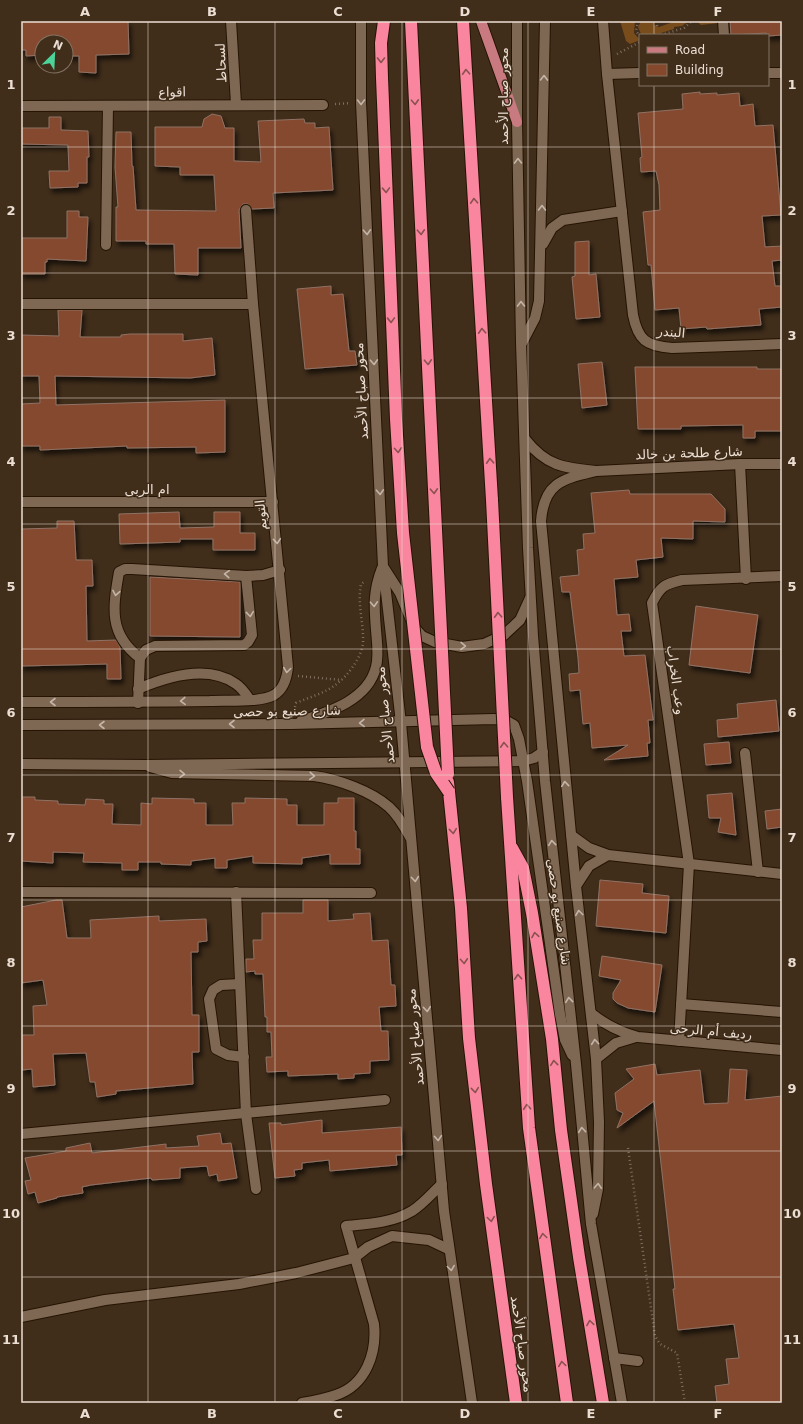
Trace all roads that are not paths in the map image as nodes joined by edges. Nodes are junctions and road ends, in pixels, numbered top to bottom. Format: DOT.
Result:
graph roads {
  1 [pos="231,21"];
  2 [pos="361,21"];
  3 [pos="384,21"];
  4 [pos="411,21"];
  5 [pos="463,21"];
  6 [pos="481,21"];
  7 [pos="517,21"];
  8 [pos="545,21"];
  9 [pos="603,21"];
  10 [pos="723,21"];
  11 [pos="724,34"];
  12 [pos="639,73"];
  13 [pos="769,73"];
  14 [pos="782,73"];
  15 [pos="607,74"];
  16 [pos="236,104"];
  17 [pos="323,105"];
  18 [pos="21,106"];
  19 [pos="108,106"];
  20 [pos="517,122"];
  21 [pos="246,210"];
  22 [pos="622,211"];
  23 [pos="106,245"];
  24 [pos="541,247"];
  25 [pos="21,304"];
  26 [pos="253,304"];
  27 [pos="521,344"];
  28 [pos="782,344"];
  29 [pos="525,439"];
  30 [pos="740,464"];
  31 [pos="782,464"];
  32 [pos="596,470"];
  33 [pos="21,502"];
  34 [pos="273,502"];
  35 [pos="543,507"];
  36 [pos="383,566"];
  37 [pos="280,570"];
  38 [pos="246,576"];
  39 [pos="782,576"];
  40 [pos="746,579"];
  41 [pos="530,597"];
  42 [pos="140,658"];
  43 [pos="138,689"];
  44 [pos="250,700"];
  45 [pos="21,702"];
  46 [pos="138,702"];
  47 [pos="401,723"];
  48 [pos="291,724"];
  49 [pos="21,725"];
  50 [pos="543,752"];
  51 [pos="745,753"];
  52 [pos="523,761"];
  53 [pos="404,762"];
  54 [pos="21,764"];
  55 [pos="145,765"];
  56 [pos="449,792"];
  57 [pos="571,835"];
  58 [pos="411,840"];
  59 [pos="510,844"];
  60 [pos="608,855"];
  61 [pos="689,864"];
  62 [pos="758,872"];
  63 [pos="782,874"];
  64 [pos="576,886"];
  65 [pos="21,892"];
  66 [pos="236,892"];
  67 [pos="371,892"];
  68 [pos="240,984"];
  69 [pos="681,1004"];
  70 [pos="782,1012"];
  71 [pos="592,1014"];
  72 [pos="638,1037"];
  73 [pos="678,1041"];
  74 [pos="782,1050"];
  75 [pos="244,1057"];
  76 [pos="596,1060"];
  77 [pos="576,1064"];
  78 [pos="385,1100"];
  79 [pos="246,1114"];
  80 [pos="21,1134"];
  81 [pos="442,1184"];
  82 [pos="256,1189"];
  83 [pos="591,1224"];
  84 [pos="448,1249"];
  85 [pos="354,1258"];
  86 [pos="21,1317"];
  87 [pos="614,1358"];
  88 [pos="638,1361"];
  89 [pos="302,1403"];
  90 [pos="472,1403"];
  91 [pos="516,1403"];
  92 [pos="568,1403"];
  93 [pos="603,1403"];
  94 [pos="622,1403"];
  1 -- 16 [label="street, لسحاط"];
  2 -- 36 [label="street, محور صباح الأحمد, one-way"];
  3 -- 56 [label="highway, one-way, bridge"];
  4 -- 56 [label="highway, محور صباح الأحمد, one-way, bridge"];
  59 -- 5 [label="highway, one-way, bridge"];
  6 -- 20 [label="main road"];
  7 -- 20 [label="street, محور صباح الأحمد"];
  24 -- 8 [label="street, one-way"];
  9 -- 15 [label="street, البندر"];
  10 -- 11 [label="street"];
  12 -- 15 [label="street"];
  13 -- 14 [label="street"];
  15 -- 22 [label="street, البندر"];
  16 -- 17 [label="street, اقواع"];
  16 -- 19 [label="street, اقواع"];
  18 -- 19 [label="street, اقواع"];
  19 -- 23 [label="street"];
  27 -- 20 [label="street, محور صباح الأحمد, one-way"];
  21 -- 26 [label="street, التويم"];
  22 -- 24 [label="street"];
  22 -- 28 [label="street, البندر"];
  24 -- 27 [label="street"];
  25 -- 26 [label="street"];
  26 -- 34 [label="street, التويم"];
  27 -- 29 [label="street, محور صباح الأحمد"];
  29 -- 32 [label="street, شارع طلحة بن خالد"];
  29 -- 41 [label="street, محور صباح الأحمد"];
  30 -- 31 [label="street, شارع طلحة بن خالد"];
  30 -- 32 [label="street, شارع طلحة بن خالد"];
  30 -- 40 [label="street"];
  32 -- 35 [label="street, شارع طلحة بن خالد"];
  33 -- 34 [label="street, ام الربى"];
  34 -- 37 [label="street, التويم, one-way"];
  57 -- 35 [label="street, محور صباح الأحمد, one-way"];
  36 -- 41 [label="street, one-way"];
  36 -- 47 [label="street, محور صباح الأحمد"];
  36 -- 48 [label="street, one-way"];
  37 -- 38 [label="street"];
  37 -- 44 [label="street, التويم, one-way"];
  38 -- 42 [label="street, one-way"];
  38 -- 42 [label="street, one-way"];
  39 -- 40 [label="street, وعب الخراب"];
  40 -- 61 [label="street, وعب الخراب"];
  41 -- 50 [label="street, محور صباح الأحمد"];
  42 -- 43 [label="street"];
  43 -- 44 [label="street"];
  43 -- 46 [label="street"];
  44 -- 46 [label="street, شارع صنيع بو حصى, one-way"];
  46 -- 45 [label="street, شارع صنيع بو حصى, one-way"];
  47 -- 48 [label="street, شارع صنيع بو حصى, one-way"];
  47 -- 52 [label="street, شارع صنيع بو حصى"];
  47 -- 53 [label="street, محور صباح الأحمد"];
  48 -- 49 [label="street, شارع صنيع بو حصى, one-way"];
  50 -- 52 [label="street"];
  77 -- 50 [label="street, محور صباح الأحمد, one-way"];
  51 -- 62 [label="street"];
  52 -- 53 [label="street"];
  52 -- 77 [label="street, شارع صنيع بو حصى"];
  53 -- 55 [label="street"];
  53 -- 58 [label="street, محور صباح الأحمد"];
  54 -- 55 [label="street"];
  55 -- 58 [label="street, one-way"];
  56 -- 91 [label="highway, محور صباح الأحمد, one-way"];
  57 -- 60 [label="street"];
  57 -- 64 [label="street, محور صباح الأحمد"];
  58 -- 81 [label="street, محور صباح الأحمد, one-way"];
  92 -- 59 [label="highway, one-way"];
  93 -- 59 [label="highway, one-way"];
  60 -- 61 [label="street"];
  60 -- 64 [label="street"];
  61 -- 62 [label="street"];
  61 -- 69 [label="street, وعب الخراب"];
  62 -- 63 [label="street"];
  71 -- 64 [label="street, محور صباح الأحمد, one-way"];
  65 -- 66 [label="street"];
  66 -- 67 [label="street"];
  66 -- 68 [label="street"];
  68 -- 75 [label="street"];
  68 -- 75 [label="street"];
  69 -- 70 [label="street"];
  69 -- 73 [label="street, وعب الخراب"];
  71 -- 72 [label="street, رديف أم الرحى"];
  76 -- 71 [label="street, محور صباح الأحمد, one-way"];
  72 -- 73 [label="street, رديف أم الرحى"];
  72 -- 76 [label="street, رديف أم الرحى"];
  73 -- 74 [label="street, رديف أم الرحى"];
  75 -- 79 [label="street"];
  83 -- 76 [label="street, محور صباح الأحمد, one-way"];
  83 -- 77 [label="street, محور صباح الأحمد, one-way"];
  78 -- 79 [label="street"];
  79 -- 80 [label="street"];
  79 -- 82 [label="street"];
  81 -- 84 [label="street, محور صباح الأحمد"];
  81 -- 85 [label="street"];
  83 -- 87 [label="street, محور صباح الأحمد"];
  84 -- 85 [label="street"];
  84 -- 90 [label="street, محور صباح الأحمد, one-way"];
  85 -- 86 [label="street"];
  85 -- 89 [label="street"];
  87 -- 88 [label="street"];
  87 -- 94 [label="street, محور صباح الأحمد"];
}
